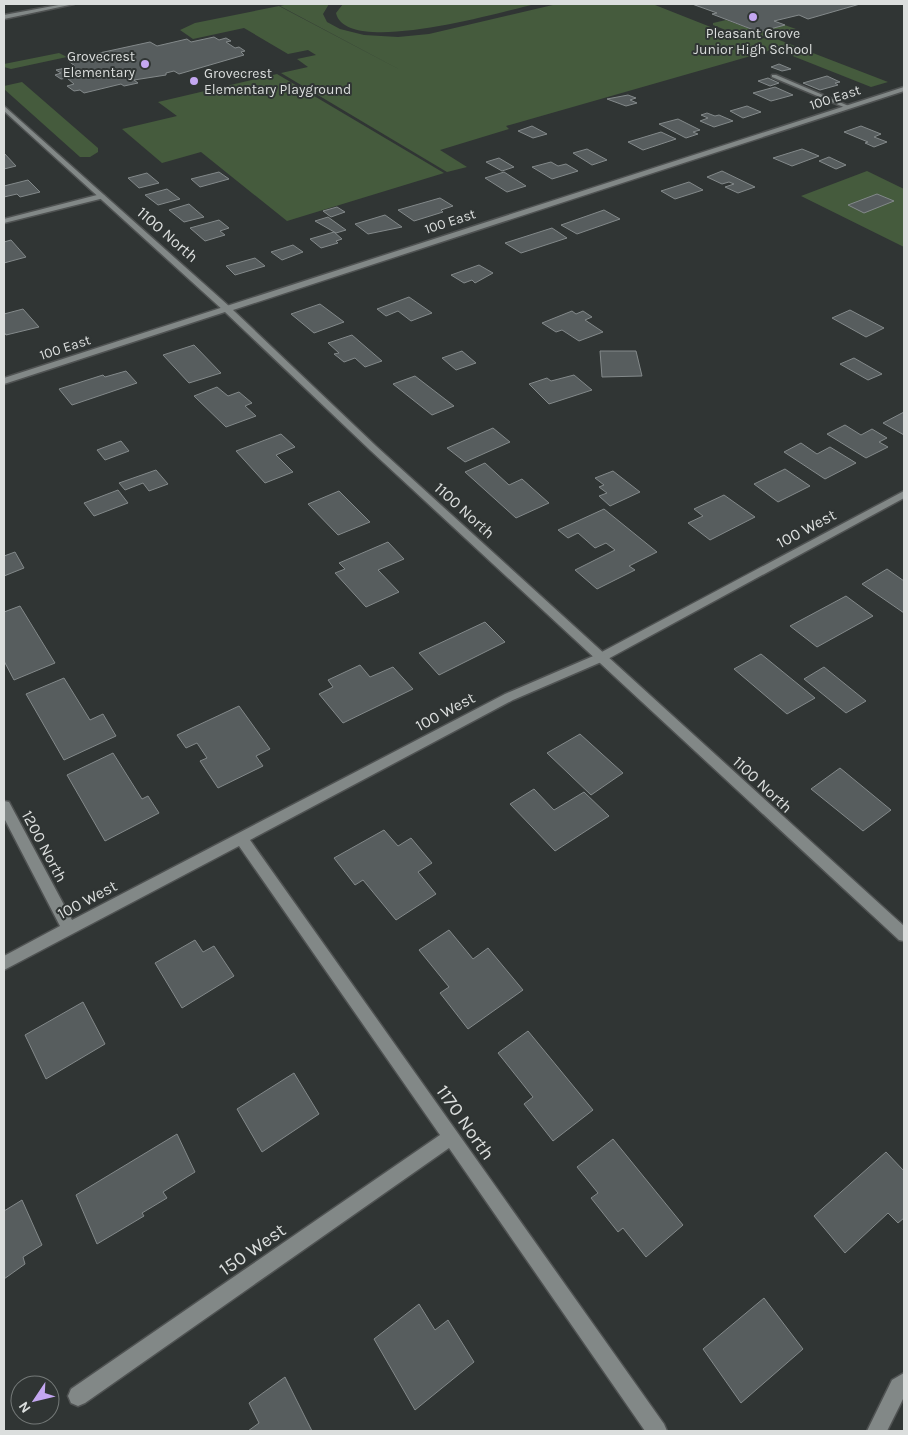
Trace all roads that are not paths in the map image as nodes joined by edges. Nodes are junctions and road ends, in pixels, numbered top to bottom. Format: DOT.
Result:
graph roads {
  1 [pos="71,4"];
  2 [pos="4,18"];
  3 [pos="774,76"];
  4 [pos="904,89"];
  5 [pos="806,90"];
  6 [pos="808,99"];
  7 [pos="848,107"];
  8 [pos="4,108"];
  9 [pos="101,196"];
  10 [pos="4,221"];
  11 [pos="228,309"];
  12 [pos="4,381"];
  13 [pos="904,494"];
  14 [pos="602,658"];
  15 [pos="4,806"];
  16 [pos="241,838"];
  17 [pos="69,928"];
  18 [pos="904,935"];
  19 [pos="4,963"];
  20 [pos="451,1137"];
  21 [pos="904,1382"];
  22 [pos="78,1396"];
  23 [pos="657,1431"];
  24 [pos="877,1431"];
  1 -- 2 [label="street"];
  3 -- 5 [label="street"];
  4 -- 7 [label="street, 100 East"];
  5 -- 6 [label="street"];
  5 -- 7 [label="street"];
  7 -- 11 [label="street, 100 East"];
  8 -- 9 [label="street, 1100 North"];
  9 -- 10 [label="street"];
  9 -- 11 [label="street, 1100 North"];
  11 -- 12 [label="street, 100 East"];
  11 -- 14 [label="street, 1100 North"];
  13 -- 14 [label="street, 100 West"];
  14 -- 16 [label="street, 100 West"];
  14 -- 18 [label="street, 1100 North"];
  15 -- 17 [label="street, 1200 North"];
  16 -- 17 [label="street, 100 West"];
  16 -- 20 [label="street, 1170 North"];
  17 -- 19 [label="street, 100 West"];
  20 -- 22 [label="street, 150 West"];
  20 -- 23 [label="street, 1170 North"];
  21 -- 24 [label="street"];
}
